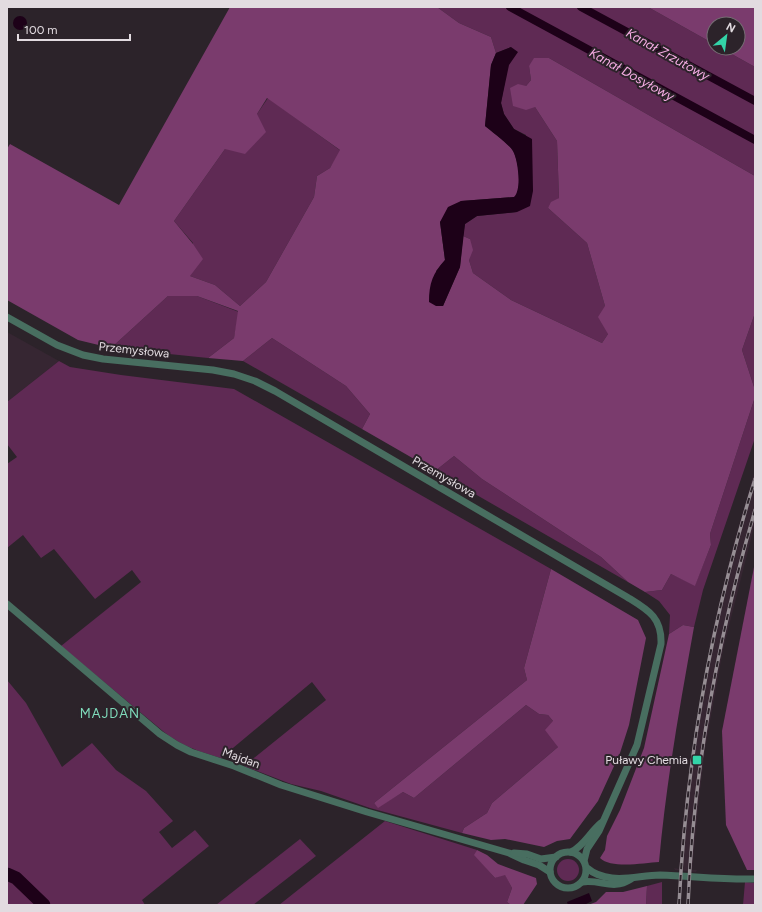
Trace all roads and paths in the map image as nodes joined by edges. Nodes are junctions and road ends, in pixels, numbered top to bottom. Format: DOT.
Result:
graph roads {
  1 [pos="7,317"];
  2 [pos="7,604"];
  3 [pos="601,823"];
  4 [pos="571,852"];
  5 [pos="509,853"];
  6 [pos="556,857"];
  7 [pos="585,865"];
  8 [pos="550,872"];
  9 [pos="632,879"];
  10 [pos="755,879"];
  11 [pos="582,882"];
  1 -- 3 [label="street, Przemysłowa"];
  2 -- 5 [label="street, Majdan"];
  3 -- 4 [label="street, Przemysłowa"];
  3 -- 7 [label="street, Przemysłowa"];
  4 -- 6 [label="street"];
  4 -- 7 [label="street"];
  5 -- 6 [label="street, Majdan"];
  5 -- 8 [label="street, Majdan"];
  6 -- 8 [label="street"];
  7 -- 9 [label="street"];
  7 -- 11 [label="street"];
  8 -- 11 [label="street"];
  9 -- 10 [label="street"];
  9 -- 11 [label="street"];
}
